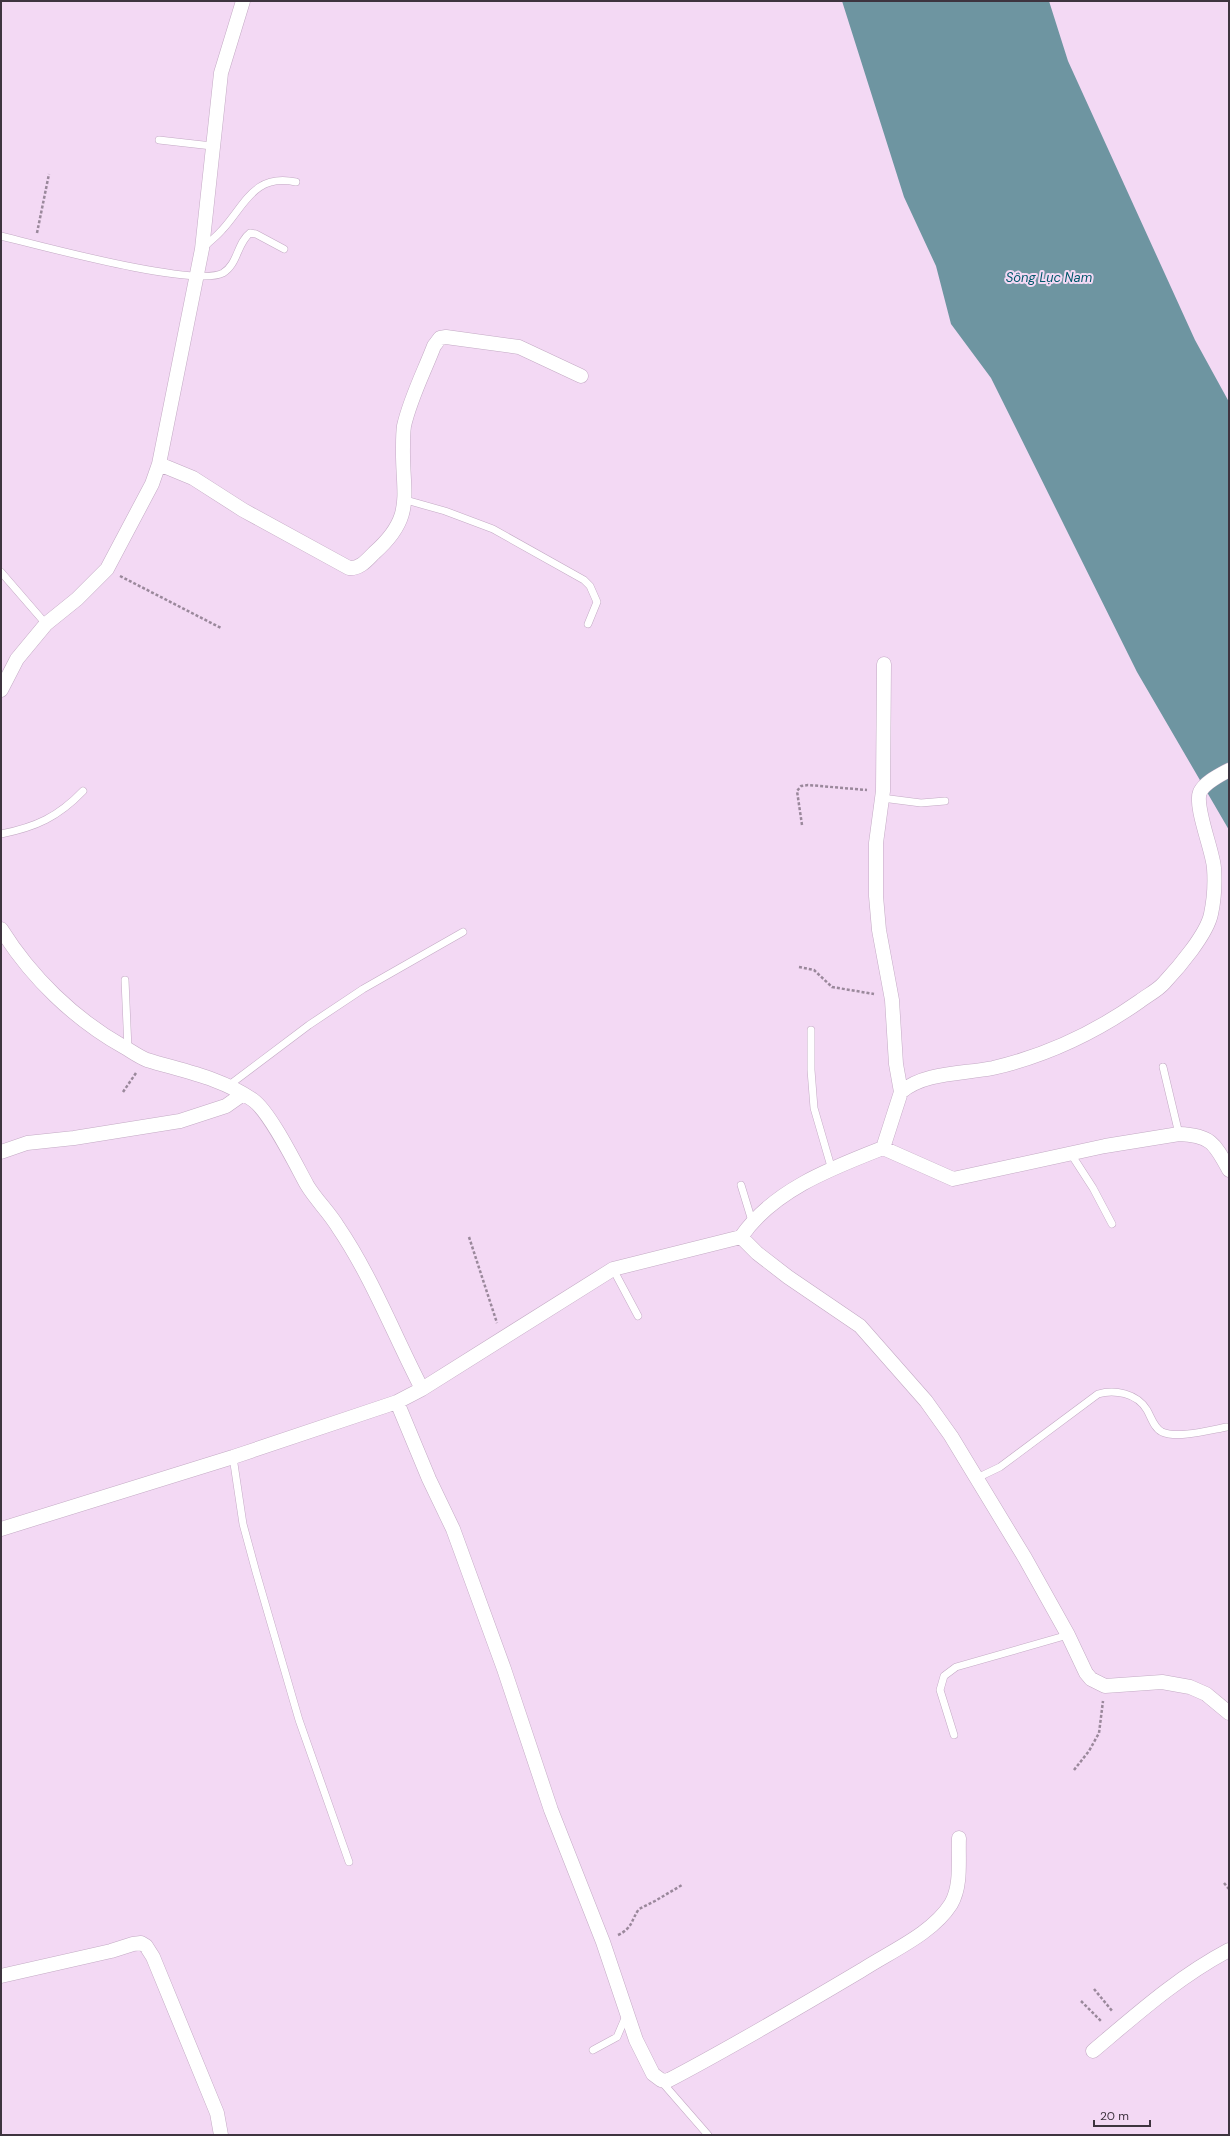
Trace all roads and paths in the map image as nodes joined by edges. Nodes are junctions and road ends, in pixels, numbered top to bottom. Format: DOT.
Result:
graph roads {
  1 [pos="243,1"];
  2 [pos="159,140"];
  3 [pos="212,146"];
  4 [pos="49,174"];
  5 [pos="296,182"];
  6 [pos="1,236"];
  7 [pos="35,244"];
  8 [pos="202,248"];
  9 [pos="284,250"];
  10 [pos="196,277"];
  11 [pos="580,376"];
  12 [pos="159,464"];
  13 [pos="406,500"];
  14 [pos="107,569"];
  15 [pos="1,572"];
  16 [pos="46,624"];
  17 [pos="588,624"];
  18 [pos="221,628"];
  19 [pos="884,664"];
  20 [pos="1,690"];
  21 [pos="1229,770"];
  22 [pos="83,791"];
  23 [pos="883,795"];
  24 [pos="945,801"];
  25 [pos="802,825"];
  26 [pos="1,834"];
  27 [pos="1,928"];
  28 [pos="463,932"];
  29 [pos="799,967"];
  30 [pos="125,980"];
  31 [pos="892,1000"];
  32 [pos="811,1030"];
  33 [pos="128,1049"];
  34 [pos="145,1059"];
  35 [pos="1163,1067"];
  36 [pos="228,1086"];
  37 [pos="123,1092"];
  38 [pos="900,1092"];
  39 [pos="243,1094"];
  40 [pos="1179,1134"];
  41 [pos="883,1148"];
  42 [pos="1,1152"];
  43 [pos="1071,1154"];
  44 [pos="832,1170"];
  45 [pos="1229,1170"];
  46 [pos="741,1185"];
  47 [pos="752,1221"];
  48 [pos="1112,1224"];
  49 [pos="469,1237"];
  50 [pos="741,1237"];
  51 [pos="613,1269"];
  52 [pos="638,1316"];
  53 [pos="501,1338"];
  54 [pos="422,1389"];
  55 [pos="396,1402"];
  56 [pos="1227,1427"];
  57 [pos="234,1457"];
  58 [pos="977,1478"];
  59 [pos="1,1529"];
  60 [pos="1068,1635"];
  61 [pos="1105,1686"];
  62 [pos="1229,1713"];
  63 [pos="954,1735"];
  64 [pos="1074,1770"];
  65 [pos="959,1838"];
  66 [pos="349,1862"];
  67 [pos="1224,1883"];
  68 [pos="682,1885"];
  69 [pos="1229,1889"];
  70 [pos="603,1942"];
  71 [pos="1229,1950"];
  72 [pos="1,1976"];
  73 [pos="1094,1989"];
  74 [pos="1081,2001"];
  75 [pos="627,2012"];
  76 [pos="1119,2029"];
  77 [pos="593,2050"];
  78 [pos="1093,2051"];
  79 [pos="661,2080"];
  80 [pos="221,2135"];
  81 [pos="708,2135"];
  1 -- 3 [label="street"];
  2 -- 3 [label="lane"];
  3 -- 8 [label="street"];
  4 -- 7 [label="path"];
  5 -- 8 [label="lane"];
  6 -- 7 [label="lane"];
  7 -- 10 [label="lane"];
  8 -- 10 [label="street"];
  9 -- 10 [label="lane"];
  10 -- 12 [label="street"];
  11 -- 13 [label="street"];
  12 -- 13 [label="street"];
  12 -- 14 [label="street"];
  13 -- 17 [label="lane"];
  14 -- 16 [label="street"];
  14 -- 18 [label="path"];
  15 -- 16 [label="lane"];
  16 -- 20 [label="street"];
  19 -- 23 [label="street"];
  21 -- 38 [label="street"];
  22 -- 26 [label="lane"];
  23 -- 24 [label="lane"];
  23 -- 25 [label="path"];
  23 -- 31 [label="street"];
  27 -- 33 [label="street"];
  28 -- 36 [label="lane"];
  29 -- 31 [label="path"];
  30 -- 33 [label="lane"];
  31 -- 38 [label="street"];
  32 -- 44 [label="lane"];
  33 -- 34 [label="street"];
  34 -- 36 [label="street"];
  34 -- 37 [label="path"];
  35 -- 40 [label="lane"];
  36 -- 39 [label="street"];
  38 -- 41 [label="street"];
  39 -- 42 [label="street"];
  39 -- 54 [label="street"];
  40 -- 43 [label="street"];
  40 -- 45 [label="street"];
  41 -- 43 [label="street"];
  41 -- 44 [label="street"];
  43 -- 48 [label="lane"];
  44 -- 47 [label="street"];
  46 -- 47 [label="lane"];
  47 -- 50 [label="street"];
  49 -- 53 [label="path"];
  50 -- 51 [label="street"];
  50 -- 58 [label="street"];
  51 -- 52 [label="lane"];
  51 -- 53 [label="street"];
  53 -- 54 [label="street"];
  54 -- 55 [label="street"];
  55 -- 57 [label="street"];
  55 -- 70 [label="street"];
  56 -- 58 [label="lane"];
  57 -- 59 [label="street"];
  57 -- 66 [label="lane"];
  58 -- 60 [label="street"];
  60 -- 61 [label="street"];
  60 -- 63 [label="lane"];
  61 -- 62 [label="street"];
  61 -- 64 [label="path"];
  65 -- 79 [label="street"];
  67 -- 69 [label="path"];
  68 -- 70 [label="path"];
  70 -- 75 [label="street"];
  71 -- 76 [label="street"];
  72 -- 80 [label="street"];
  73 -- 76 [label="path"];
  74 -- 76 [label="path"];
  75 -- 77 [label="lane"];
  75 -- 79 [label="street"];
  76 -- 78 [label="street"];
  79 -- 81 [label="lane"];
}
